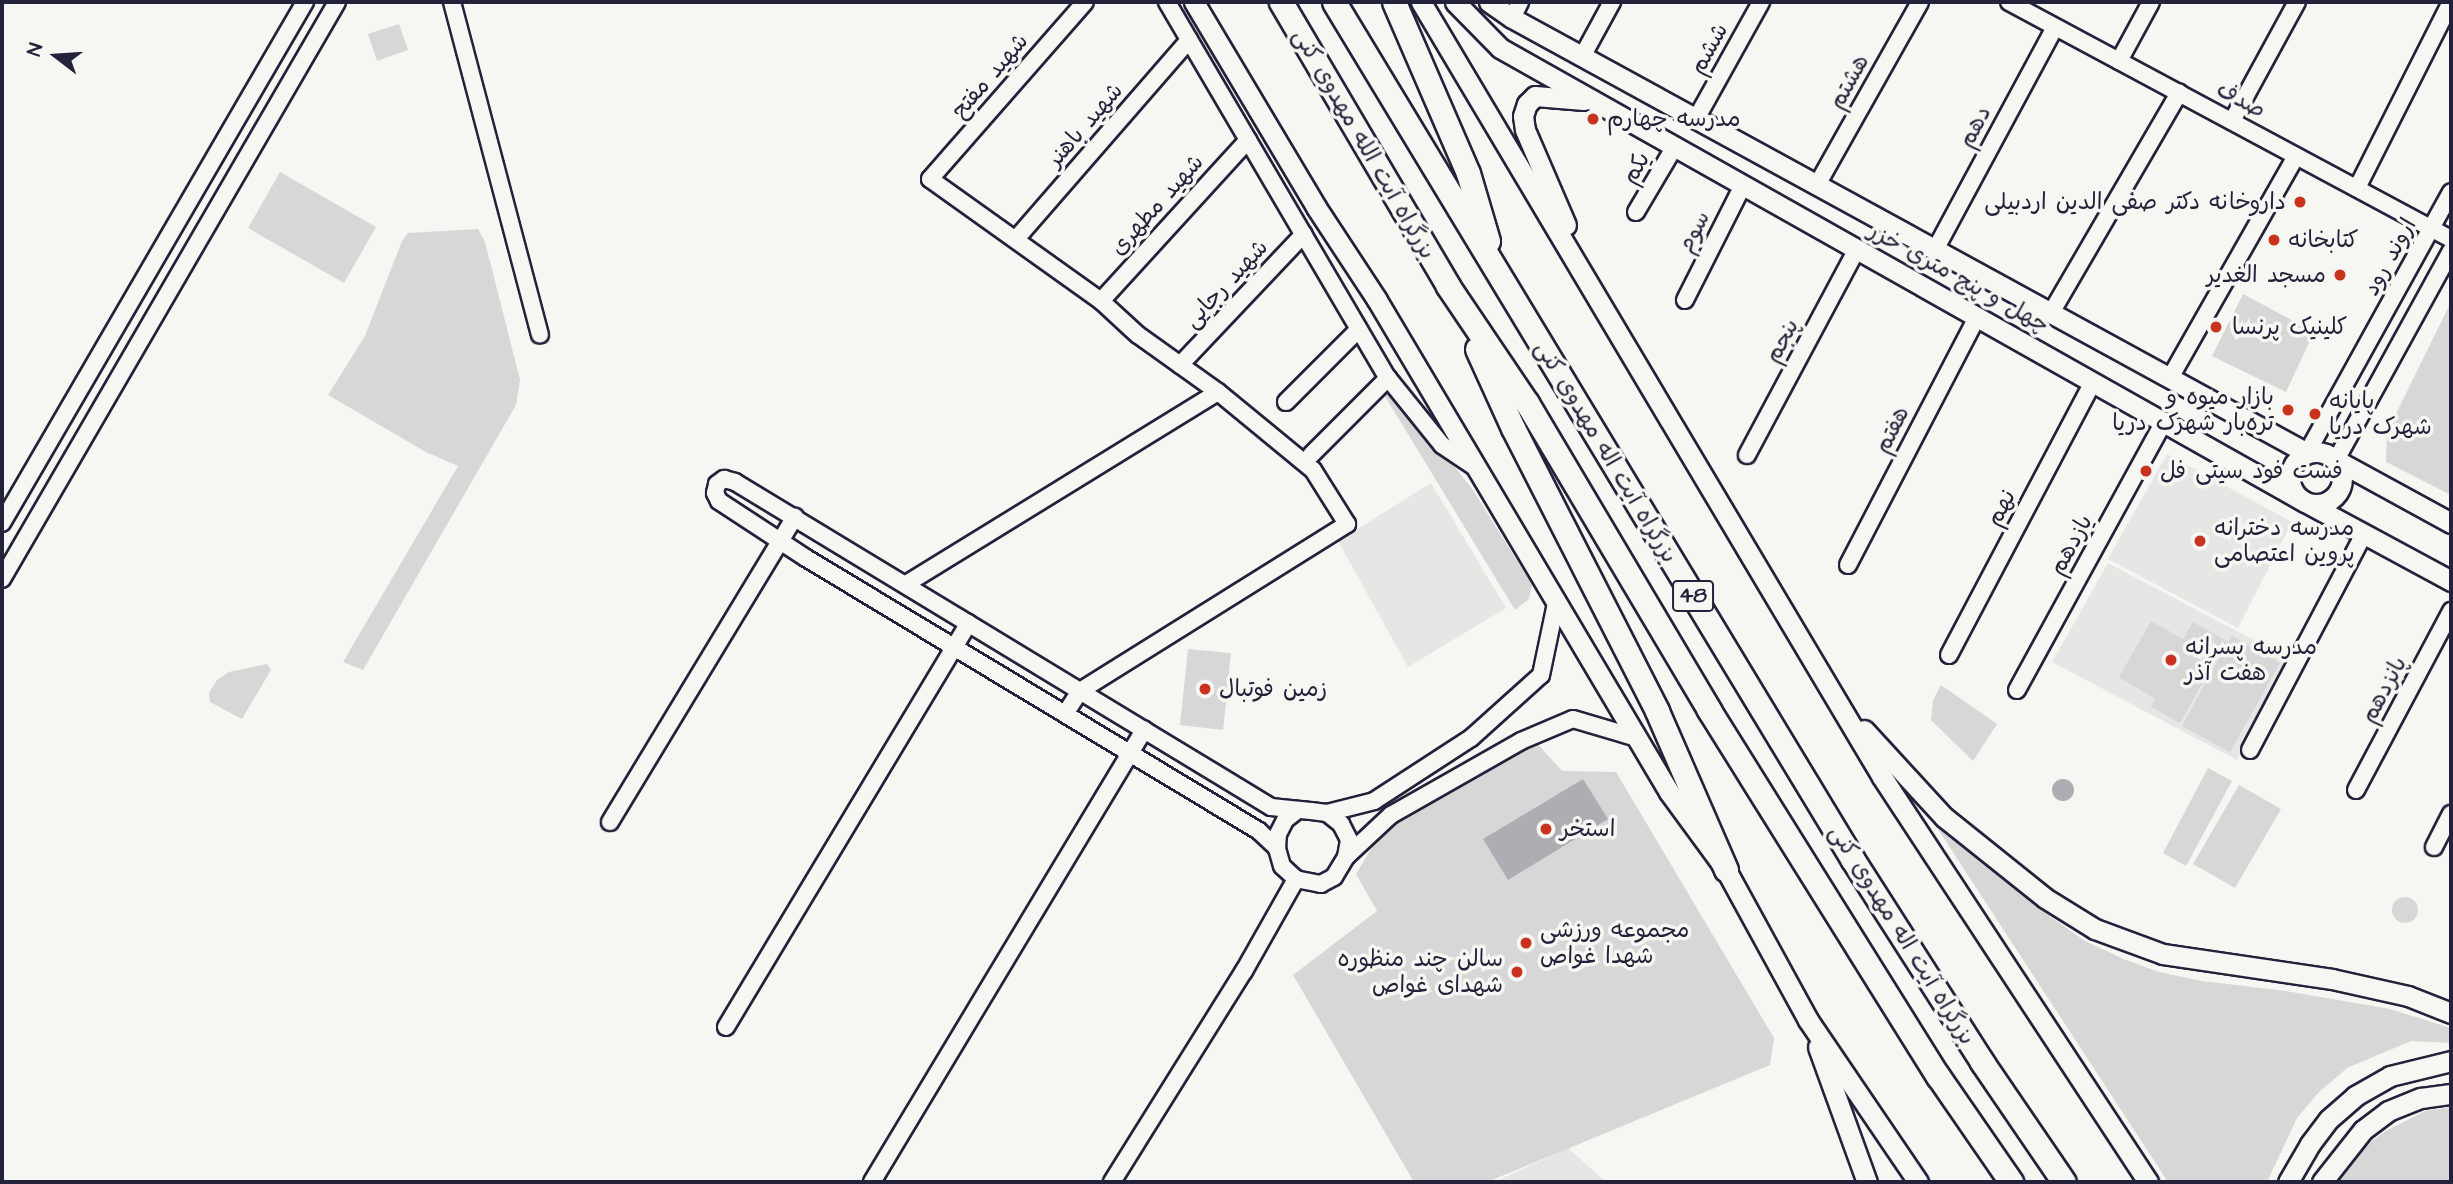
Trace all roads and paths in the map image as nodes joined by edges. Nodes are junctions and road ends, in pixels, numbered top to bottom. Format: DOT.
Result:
graph roads {
  1 [pos="305,2"];
  2 [pos="337,2"];
  3 [pos="452,2"];
  4 [pos="1085,2"];
  5 [pos="1167,2"];
  6 [pos="1194,2"];
  7 [pos="1281,2"];
  8 [pos="1334,2"];
  9 [pos="1394,2"];
  10 [pos="1421,2"];
  11 [pos="1455,2"];
  12 [pos="1489,2"];
  13 [pos="1612,2"];
  14 [pos="1761,2"];
  15 [pos="1920,2"];
  16 [pos="2009,2"];
  17 [pos="2151,2"];
  18 [pos="2297,2"];
  19 [pos="2451,2"];
  20 [pos="1516,10"];
  21 [pos="2055,27"];
  22 [pos="1189,40"];
  23 [pos="1582,57"];
  24 [pos="2119,61"];
  25 [pos="2179,93"];
  26 [pos="1597,103"];
  27 [pos="1696,119"];
  28 [pos="2232,121"];
  29 [pos="1248,140"];
  30 [pos="1675,146"];
  31 [pos="2296,156"];
  32 [pos="1743,185"];
  33 [pos="1817,185"];
  34 [pos="2357,188"];
  35 [pos="2451,192"];
  36 [pos="1636,212"];
  37 [pos="2431,228"];
  38 [pos="1304,234"];
  39 [pos="1016,239"];
  40 [pos="2451,239"];
  41 [pos="1857,249"];
  42 [pos="1935,250"];
  43 [pos="2451,251"];
  44 [pos="1497,271"];
  45 [pos="1448,286"];
  46 [pos="1685,300"];
  47 [pos="1101,301"];
  48 [pos="1601,306"];
  49 [pos="2050,313"];
  50 [pos="1976,317"];
  51 [pos="1359,329"];
  52 [pos="540,335"];
  53 [pos="1181,365"];
  54 [pos="1388,378"];
  55 [pos="2170,378"];
  56 [pos="2093,382"];
  57 [pos="1219,392"];
  58 [pos="1286,402"];
  59 [pos="2164,422"];
  60 [pos="2307,453"];
  61 [pos="1311,455"];
  62 [pos="1747,455"];
  63 [pos="2336,460"];
  64 [pos="1475,467"];
  65 [pos="2305,502"];
  66 [pos="795,517"];
  67 [pos="2,523"];
  68 [pos="2451,523"];
  69 [pos="2364,534"];
  70 [pos="780,541"];
  71 [pos="1848,565"];
  72 [pos="2,579"];
  73 [pos="2451,580"];
  74 [pos="906,584"];
  75 [pos="1556,603"];
  76 [pos="2451,611"];
  77 [pos="969,623"];
  78 [pos="956,648"];
  79 [pos="1949,655"];
  80 [pos="2017,690"];
  81 [pos="1080,691"];
  82 [pos="1842,706"];
  83 [pos="1065,714"];
  84 [pos="1144,730"];
  85 [pos="1637,738"];
  86 [pos="2250,750"];
  87 [pos="1130,753"];
  88 [pos="2356,790"];
  89 [pos="1298,810"];
  90 [pos="1327,813"];
  91 [pos="2451,814"];
  92 [pos="610,822"];
  93 [pos="2434,847"];
  94 [pos="1277,848"];
  95 [pos="1346,858"];
  96 [pos="1726,870"];
  97 [pos="1296,879"];
  98 [pos="2451,1013"];
  99 [pos="1808,1020"];
  100 [pos="726,1027"];
  101 [pos="2451,1061"];
  102 [pos="2451,1094"];
  103 [pos="872,1182"];
  104 [pos="1112,1182"];
  105 [pos="1867,1182"];
  106 [pos="1918,1182"];
  107 [pos="2011,1182"];
  108 [pos="2064,1182"];
  109 [pos="2148,1182"];
  110 [pos="2288,1182"];
  111 [pos="2322,1182"];
  1 -- 67 [label="street"];
  2 -- 72 [label="street"];
  3 -- 52 [label="street"];
  4 -- 39 [label="street, شهید مفتح"];
  5 -- 22 [label="street"];
  6 -- 64 [label="main road"];
  7 -- 45 [label="highway, بزرگراه آیت الله مهدوی کنی / 48"];
  8 -- 44 [label="highway, بزرگراه آیت اله مهدوی کنی / 48"];
  9 -- 44 [label="highway"];
  10 -- 48 [label="main road"];
  11 -- 26 [label="main road, چهل و پنج متری خزر"];
  12 -- 20 [label="main road, چهل و پنج متری خزر"];
  13 -- 23 [label="street"];
  14 -- 27 [label="street, ششم"];
  15 -- 33 [label="street, هشتم"];
  16 -- 21 [label="street, صدف"];
  17 -- 24 [label="street"];
  18 -- 28 [label="street"];
  19 -- 34 [label="street"];
  20 -- 23 [label="main road, چهل و پنج متری خزر"];
  21 -- 24 [label="street, صدف"];
  21 -- 42 [label="street, دهم"];
  22 -- 29 [label="street"];
  22 -- 39 [label="street, شهید باهنر"];
  23 -- 27 [label="main road, چهل و پنج متری خزر"];
  24 -- 25 [label="street, صدف"];
  25 -- 28 [label="street, صدف"];
  25 -- 49 [label="street"];
  26 -- 30 [label="main road, چهل و پنج متری خزر"];
  26 -- 48 [label="main road"];
  27 -- 33 [label="main road, چهل و پنج متری خزر"];
  28 -- 31 [label="street, صدف"];
  29 -- 38 [label="street"];
  29 -- 47 [label="street, شهید مطهری"];
  30 -- 32 [label="main road, چهل و پنج متری خزر"];
  30 -- 36 [label="street, یکم"];
  31 -- 34 [label="street, صدف"];
  31 -- 55 [label="street"];
  32 -- 41 [label="main road, چهل و پنج متری خزر"];
  32 -- 46 [label="street, سوم"];
  33 -- 42 [label="main road, چهل و پنج متری خزر"];
  34 -- 37 [label="street, صدف"];
  35 -- 37 [label="street, اروند رود"];
  37 -- 40 [label="street, صدف"];
  37 -- 60 [label="street, اروند رود"];
  38 -- 51 [label="street"];
  38 -- 53 [label="street, شهید رجایی"];
  39 -- 47 [label="street"];
  41 -- 50 [label="main road, چهل و پنج متری خزر"];
  41 -- 62 [label="street, پنجم"];
  42 -- 49 [label="main road, چهل و پنج متری خزر"];
  43 -- 63 [label="street"];
  44 -- 108 [label="highway, بزرگراه آیت اله مهدوی کنی / 48"];
  45 -- 96 [label="highway"];
  45 -- 107 [label="highway, بزرگراه آیت اله مهدوی کنی / 48"];
  47 -- 57 [label="street"];
  48 -- 82 [label="main road"];
  49 -- 55 [label="main road, چهل و پنج متری خزر"];
  50 -- 56 [label="main road, چهل و پنج متری خزر"];
  50 -- 71 [label="street, هفتم"];
  51 -- 54 [label="street"];
  51 -- 58 [label="street"];
  54 -- 61 [label="street"];
  54 -- 64 [label="street"];
  55 -- 60 [label="main road, چهل و پنج متری خزر"];
  56 -- 59 [label="main road, چهل و پنج متری خزر"];
  56 -- 79 [label="street, نهم"];
  57 -- 74 [label="street"];
  57 -- 81 [label="street"];
  59 -- 65 [label="main road, چهل و پنج متری خزر"];
  59 -- 80 [label="street, یازدهم"];
  60 -- 63 [label="main road"];
  60 -- 65 [label="main road"];
  63 -- 65 [label="main road"];
  63 -- 68 [label="main road"];
  64 -- 75 [label="main road"];
  65 -- 69 [label="main road, چهل و پنج متری خزر"];
  66 -- 70 [label="street"];
  66 -- 70 [label="street"];
  66 -- 74 [label="street"];
  69 -- 73 [label="main road, چهل و پنج متری خزر"];
  69 -- 86 [label="street"];
  70 -- 78 [label="street"];
  70 -- 92 [label="street"];
  74 -- 77 [label="street"];
  75 -- 85 [label="main road"];
  75 -- 90 [label="street"];
  76 -- 88 [label="street, پانزدهم"];
  77 -- 78 [label="street"];
  77 -- 81 [label="street"];
  78 -- 83 [label="street"];
  78 -- 100 [label="street"];
  81 -- 83 [label="street"];
  81 -- 84 [label="street"];
  82 -- 98 [label="main road"];
  82 -- 109 [label="main road"];
  83 -- 87 [label="street"];
  84 -- 87 [label="street"];
  84 -- 89 [label="street"];
  85 -- 95 [label="street"];
  85 -- 96 [label="main road"];
  87 -- 94 [label="street"];
  87 -- 103 [label="street"];
  89 -- 90 [label="street"];
  89 -- 94 [label="street"];
  90 -- 95 [label="street"];
  91 -- 93 [label="street"];
  94 -- 97 [label="street"];
  95 -- 97 [label="street"];
  96 -- 99 [label="main road"];
  97 -- 104 [label="street"];
  99 -- 105 [label="main road"];
  99 -- 106 [label="main road"];
  101 -- 110 [label="main road"];
  102 -- 111 [label="main road"];
}
